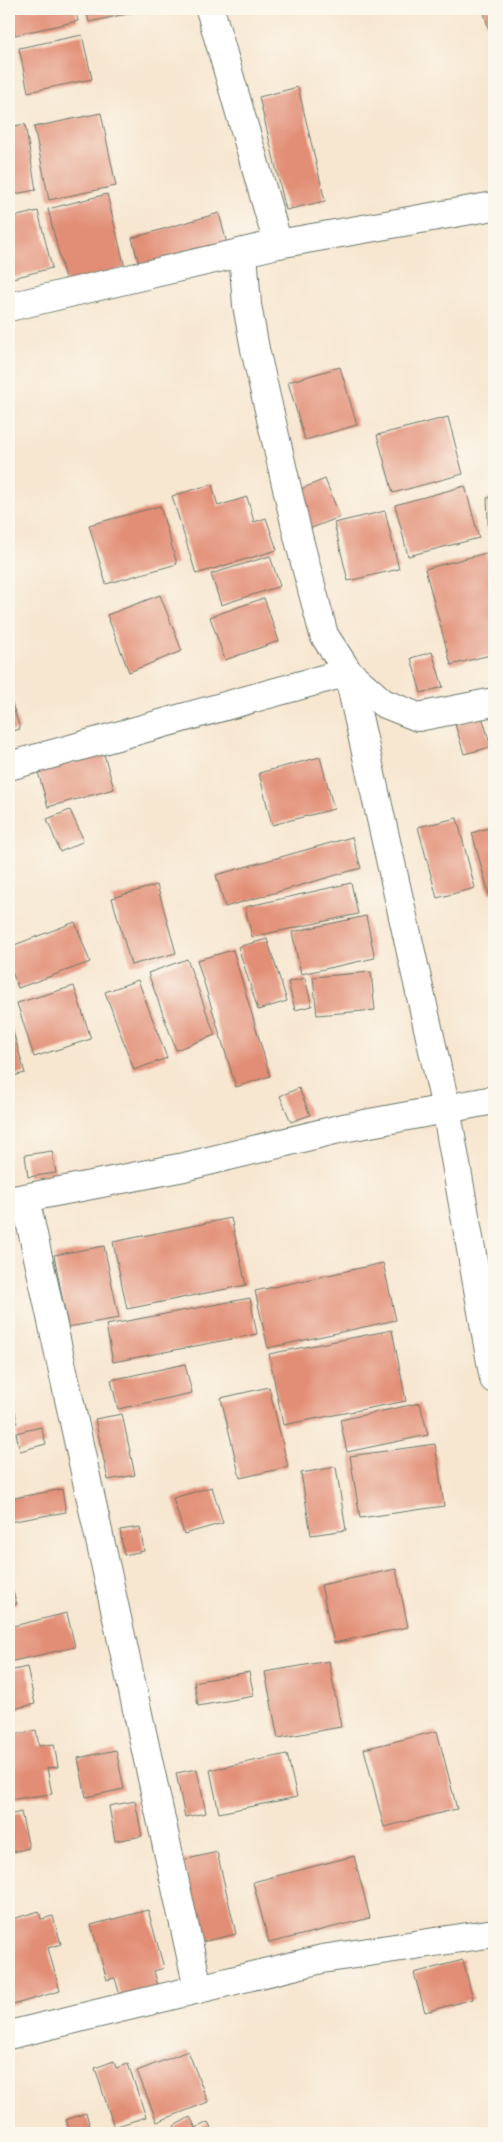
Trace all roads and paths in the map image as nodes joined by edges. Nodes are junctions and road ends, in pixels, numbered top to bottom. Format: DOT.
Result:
graph roads {
  1 [pos="210,9"];
  2 [pos="494,206"];
  3 [pos="278,244"];
  4 [pos="243,253"];
  5 [pos="9,308"];
  6 [pos="348,672"];
  7 [pos="494,702"];
  8 [pos="9,766"];
  9 [pos="494,1100"];
  10 [pos="446,1108"];
  11 [pos="17,1200"];
  12 [pos="494,1379"];
  13 [pos="494,1932"];
  14 [pos="198,1988"];
  15 [pos="9,2035"];
  1 -- 3 [label="street"];
  2 -- 3 [label="street"];
  3 -- 4 [label="street"];
  4 -- 5 [label="street"];
  4 -- 6 [label="street"];
  6 -- 7 [label="street"];
  6 -- 8 [label="street"];
  6 -- 10 [label="street"];
  9 -- 10 [label="street"];
  10 -- 11 [label="street"];
  10 -- 12 [label="street"];
  11 -- 14 [label="street"];
  13 -- 14 [label="street"];
  14 -- 15 [label="street"];
}
